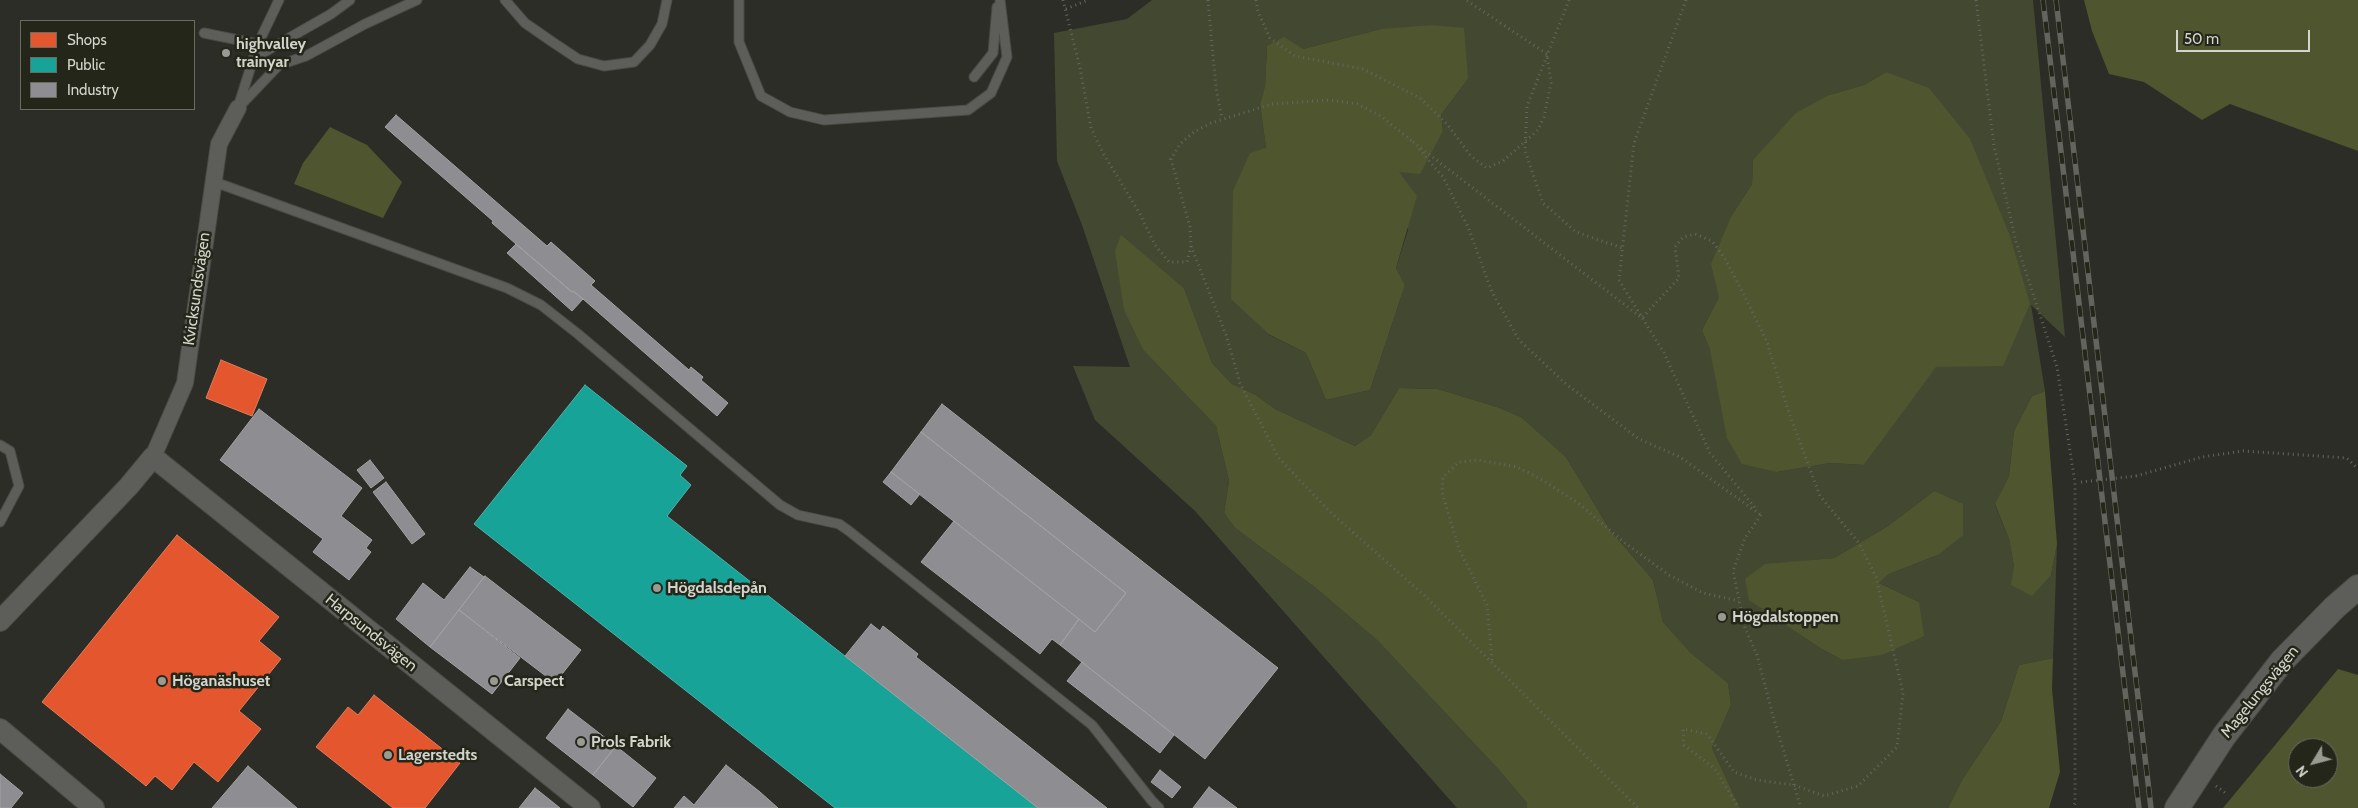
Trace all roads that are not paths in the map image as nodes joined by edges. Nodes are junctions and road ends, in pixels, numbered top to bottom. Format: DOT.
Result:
graph roads {
  1 [pos="279,0"];
  2 [pos="350,0"];
  3 [pos="417,0"];
  4 [pos="505,0"];
  5 [pos="667,0"];
  6 [pos="739,0"];
  7 [pos="998,0"];
  8 [pos="204,33"];
  9 [pos="258,44"];
  10 [pos="254,58"];
  11 [pos="974,77"];
  12 [pos="238,108"];
  13 [pos="212,181"];
  14 [pos="0,445"];
  15 [pos="153,457"];
  16 [pos="0,522"];
  17 [pos="2358,587"];
  18 [pos="0,621"];
  19 [pos="0,729"];
  20 [pos="2182,799"];
  21 [pos="94,808"];
  22 [pos="590,808"];
  23 [pos="1159,808"];
  1 -- 9 [label="lane"];
  2 -- 10 [label="lane"];
  3 -- 12 [label="lane, Kvicksundsvägen"];
  4 -- 5 [label="lane"];
  6 -- 7 [label="lane"];
  7 -- 11 [label="lane"];
  8 -- 9 [label="lane"];
  9 -- 10 [label="lane"];
  10 -- 12 [label="lane"];
  12 -- 13 [label="street, Kvicksundsvägen"];
  13 -- 15 [label="street, Kvicksundsvägen"];
  13 -- 23 [label="lane"];
  14 -- 16 [label="lane"];
  15 -- 18 [label="street, Kvicksundsvägen"];
  15 -- 22 [label="street, Harpsundsvägen"];
  17 -- 20 [label="main road, Magelungsvägen"];
  19 -- 21 [label="street"];
}
